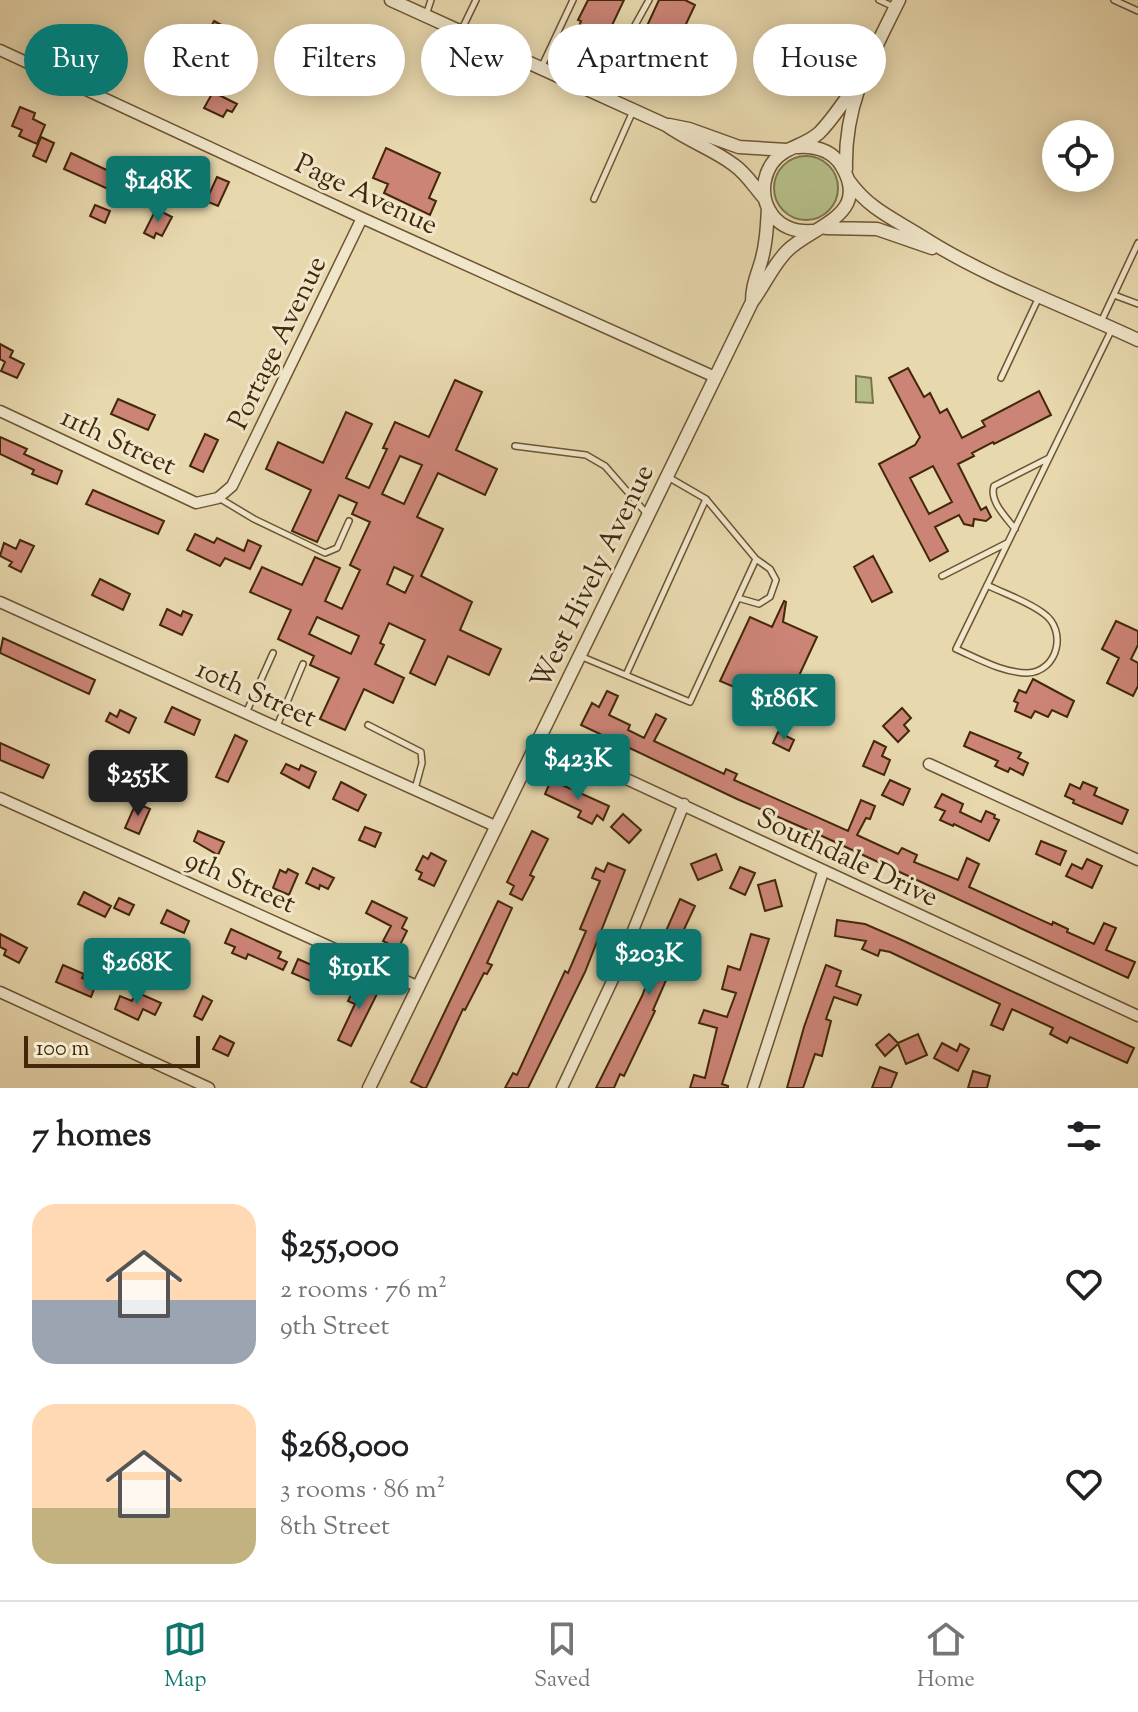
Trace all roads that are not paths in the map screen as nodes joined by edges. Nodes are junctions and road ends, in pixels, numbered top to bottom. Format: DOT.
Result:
graph roads {
  1 [pos="391,0"];
  2 [pos="431,0"];
  3 [pos="476,0"];
  4 [pos="573,0"];
  5 [pos="649,0"];
  6 [pos="879,0"];
  7 [pos="1114,0"];
  8 [pos="897,4"];
  9 [pos="1138,11"];
  10 [pos="425,16"];
  11 [pos="443,24"];
  12 [pos="465,24"];
  13 [pos="886,27"];
  14 [pos="0,50"];
  15 [pos="532,65"];
  16 [pos="540,69"];
  17 [pos="848,96"];
  18 [pos="856,96"];
  19 [pos="608,99"];
  20 [pos="634,110"];
  21 [pos="666,125"];
  22 [pos="793,148"];
  23 [pos="847,176"];
  24 [pos="594,199"];
  25 [pos="766,203"];
  26 [pos="362,218"];
  27 [pos="819,229"];
  28 [pos="1138,243"];
  29 [pos="940,249"];
  30 [pos="1040,295"];
  31 [pos="1114,295"];
  32 [pos="752,302"];
  33 [pos="1138,304"];
  34 [pos="1107,325"];
  35 [pos="1138,340"];
  36 [pos="715,377"];
  37 [pos="1001,378"];
  38 [pos="0,411"];
  39 [pos="515,446"];
  40 [pos="1049,457"];
  41 [pos="666,477"];
  42 [pos="218,498"];
  43 [pos="706,499"];
  44 [pos="648,515"];
  45 [pos="349,521"];
  46 [pos="1015,529"];
  47 [pos="1007,543"];
  48 [pos="756,559"];
  49 [pos="942,576"];
  50 [pos="987,585"];
  51 [pos="738,598"];
  52 [pos="0,602"];
  53 [pos="273,653"];
  54 [pos="579,655"];
  55 [pos="303,664"];
  56 [pos="626,675"];
  57 [pos="246,713"];
  58 [pos="368,725"];
  59 [pos="276,727"];
  60 [pos="538,738"];
  61 [pos="929,764"];
  62 [pos="414,790"];
  63 [pos="0,798"];
  64 [pos="684,804"];
  65 [pos="495,826"];
  66 [pos="1138,860"];
  67 [pos="823,872"];
  68 [pos="419,987"];
  69 [pos="0,992"];
  70 [pos="1138,1016"];
  71 [pos="209,1088"];
  72 [pos="369,1088"];
  73 [pos="562,1088"];
  74 [pos="753,1088"];
  1 -- 10 [label="street"];
  2 -- 10 [label="lane"];
  3 -- 12 [label="lane"];
  4 -- 16 [label="lane"];
  5 -- 19 [label="lane"];
  6 -- 8 [label="lane"];
  7 -- 9 [label="lane"];
  8 -- 13 [label="street"];
  10 -- 11 [label="street"];
  14 -- 26 [label="street, Page Avenue"];
  15 -- 16 [label="street"];
  16 -- 19 [label="street"];
  17 -- 22 [label="street"];
  18 -- 23 [label="street"];
  19 -- 20 [label="street"];
  20 -- 21 [label="street"];
  20 -- 24 [label="lane"];
  21 -- 22 [label="street"];
  21 -- 25 [label="street"];
  22 -- 23 [label="street"];
  22 -- 25 [label="street"];
  23 -- 27 [label="street"];
  23 -- 29 [label="street"];
  25 -- 27 [label="street"];
  25 -- 32 [label="street"];
  26 -- 36 [label="street, Page Avenue"];
  26 -- 42 [label="street, Portage Avenue"];
  27 -- 29 [label="street"];
  27 -- 32 [label="street"];
  28 -- 31 [label="lane"];
  29 -- 30 [label="street"];
  30 -- 34 [label="street"];
  30 -- 37 [label="lane"];
  31 -- 33 [label="lane"];
  31 -- 34 [label="lane"];
  32 -- 36 [label="street, West Hively Avenue"];
  34 -- 35 [label="street"];
  34 -- 40 [label="lane"];
  36 -- 41 [label="street, West Hively Avenue"];
  38 -- 42 [label="street, 11th Street"];
  39 -- 44 [label="lane"];
  40 -- 46 [label="lane"];
  40 -- 46 [label="lane"];
  41 -- 43 [label="lane"];
  41 -- 44 [label="street, West Hively Avenue"];
  42 -- 45 [label="lane"];
  43 -- 48 [label="lane"];
  43 -- 56 [label="lane"];
  44 -- 54 [label="street, West Hively Avenue"];
  46 -- 47 [label="lane"];
  47 -- 49 [label="lane"];
  47 -- 50 [label="lane"];
  48 -- 51 [label="lane"];
  48 -- 51 [label="lane"];
  50 -- 50 [label="lane"];
  51 -- 56 [label="lane"];
  52 -- 57 [label="street, 10th Street"];
  53 -- 57 [label="lane"];
  54 -- 56 [label="lane"];
  54 -- 60 [label="street, West Hively Avenue"];
  55 -- 59 [label="lane"];
  57 -- 59 [label="street, 10th Street"];
  58 -- 62 [label="lane"];
  59 -- 62 [label="street, 10th Street"];
  60 -- 64 [label="street, Southdale Drive"];
  60 -- 65 [label="street, West Hively Avenue"];
  61 -- 66 [label="street"];
  62 -- 65 [label="street, 10th Street"];
  63 -- 68 [label="street, 9th Street"];
  64 -- 67 [label="street, Southdale Drive"];
  64 -- 73 [label="street"];
  65 -- 68 [label="street, West Hively Avenue"];
  67 -- 70 [label="street, Southdale Drive"];
  67 -- 74 [label="street"];
  68 -- 72 [label="street, West Hively Avenue"];
  69 -- 71 [label="street"];
}
